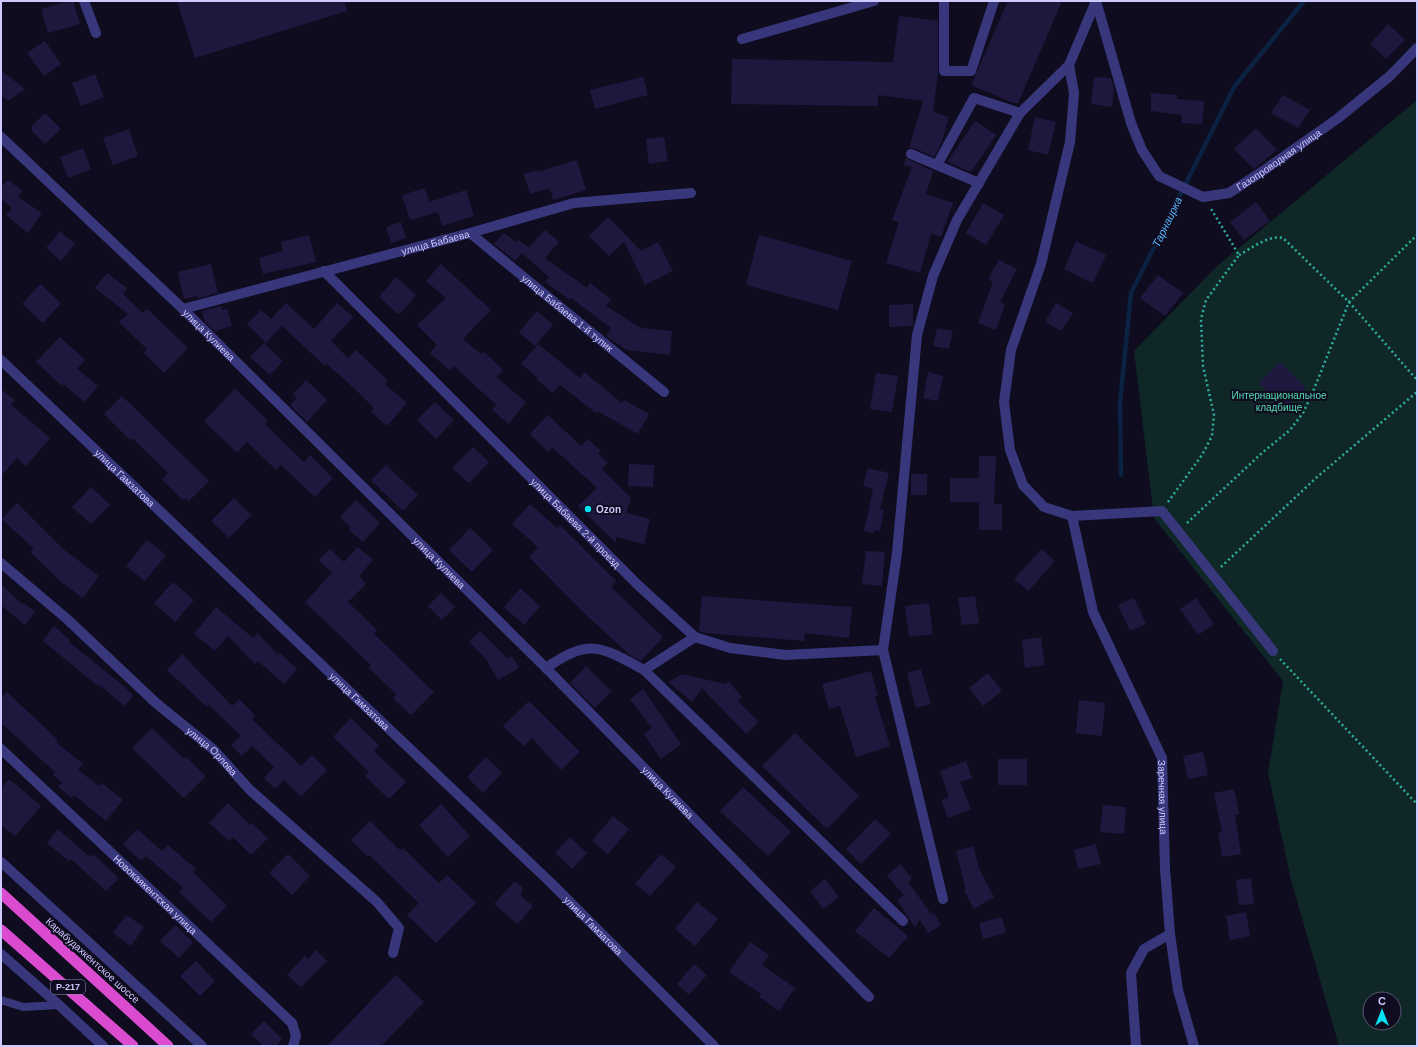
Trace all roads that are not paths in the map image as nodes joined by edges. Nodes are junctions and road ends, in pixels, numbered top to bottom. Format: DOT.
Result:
graph roads {
  1 [pos="84,1"];
  2 [pos="874,1"];
  3 [pos="944,1"];
  4 [pos="994,1"];
  5 [pos="1096,1"];
  6 [pos="96,33"];
  7 [pos="742,39"];
  8 [pos="1417,48"];
  9 [pos="1069,65"];
  10 [pos="1020,113"];
  11 [pos="1,137"];
  12 [pos="911,154"];
  13 [pos="937,165"];
  14 [pos="978,183"];
  15 [pos="691,193"];
  16 [pos="470,233"];
  17 [pos="324,271"];
  18 [pos="183,309"];
  19 [pos="1,360"];
  20 [pos="664,392"];
  21 [pos="1072,516"];
  22 [pos="1,563"];
  23 [pos="695,637"];
  24 [pos="884,650"];
  25 [pos="1273,651"];
  26 [pos="546,668"];
  27 [pos="644,670"];
  28 [pos="1,749"];
  29 [pos="1,862"];
  30 [pos="1,893"];
  31 [pos="943,899"];
  32 [pos="903,921"];
  33 [pos="1,930"];
  34 [pos="1170,934"];
  35 [pos="394,953"];
  36 [pos="1,954"];
  37 [pos="869,997"];
  38 [pos="1,1000"];
  39 [pos="59,1004"];
  40 [pos="103,1046"];
  41 [pos="133,1046"];
  42 [pos="168,1046"];
  43 [pos="202,1046"];
  44 [pos="293,1046"];
  45 [pos="714,1046"];
  46 [pos="1136,1046"];
  47 [pos="1194,1046"];
  1 -- 6 [label="street"];
  2 -- 7 [label="street"];
  3 -- 4 [label="street"];
  5 -- 8 [label="street, Газопроводная улица"];
  5 -- 9 [label="street"];
  9 -- 10 [label="street"];
  9 -- 21 [label="street"];
  10 -- 13 [label="street"];
  10 -- 14 [label="street"];
  11 -- 18 [label="street, улица Кулиева"];
  12 -- 13 [label="street"];
  13 -- 14 [label="street"];
  14 -- 24 [label="street"];
  15 -- 16 [label="street, улица Бабаева"];
  16 -- 17 [label="street, улица Бабаева"];
  16 -- 20 [label="street, улица Бабаева 1-й тупик"];
  17 -- 18 [label="street, улица Бабаева"];
  17 -- 23 [label="street, улица Бабаева 2-й проезд"];
  18 -- 26 [label="street, улица Кулиева"];
  19 -- 45 [label="street, улица Гамзатова"];
  21 -- 25 [label="street"];
  21 -- 34 [label="street, Заречная улица"];
  22 -- 35 [label="street, улица Орлова"];
  23 -- 24 [label="street, улица Бабаева 2-й проезд"];
  23 -- 27 [label="street"];
  24 -- 31 [label="street"];
  26 -- 27 [label="street"];
  26 -- 37 [label="street, улица Кулиева"];
  27 -- 32 [label="street"];
  28 -- 44 [label="street, Новокаякентская улица"];
  29 -- 43 [label="street"];
  30 -- 42 [label="highway, Карабудахкентское шоссе"];
  33 -- 41 [label="highway, Р-217"];
  34 -- 46 [label="street"];
  34 -- 47 [label="street, Заречная улица"];
  36 -- 39 [label="street"];
  38 -- 39 [label="lane"];
  39 -- 40 [label="street"];
}
